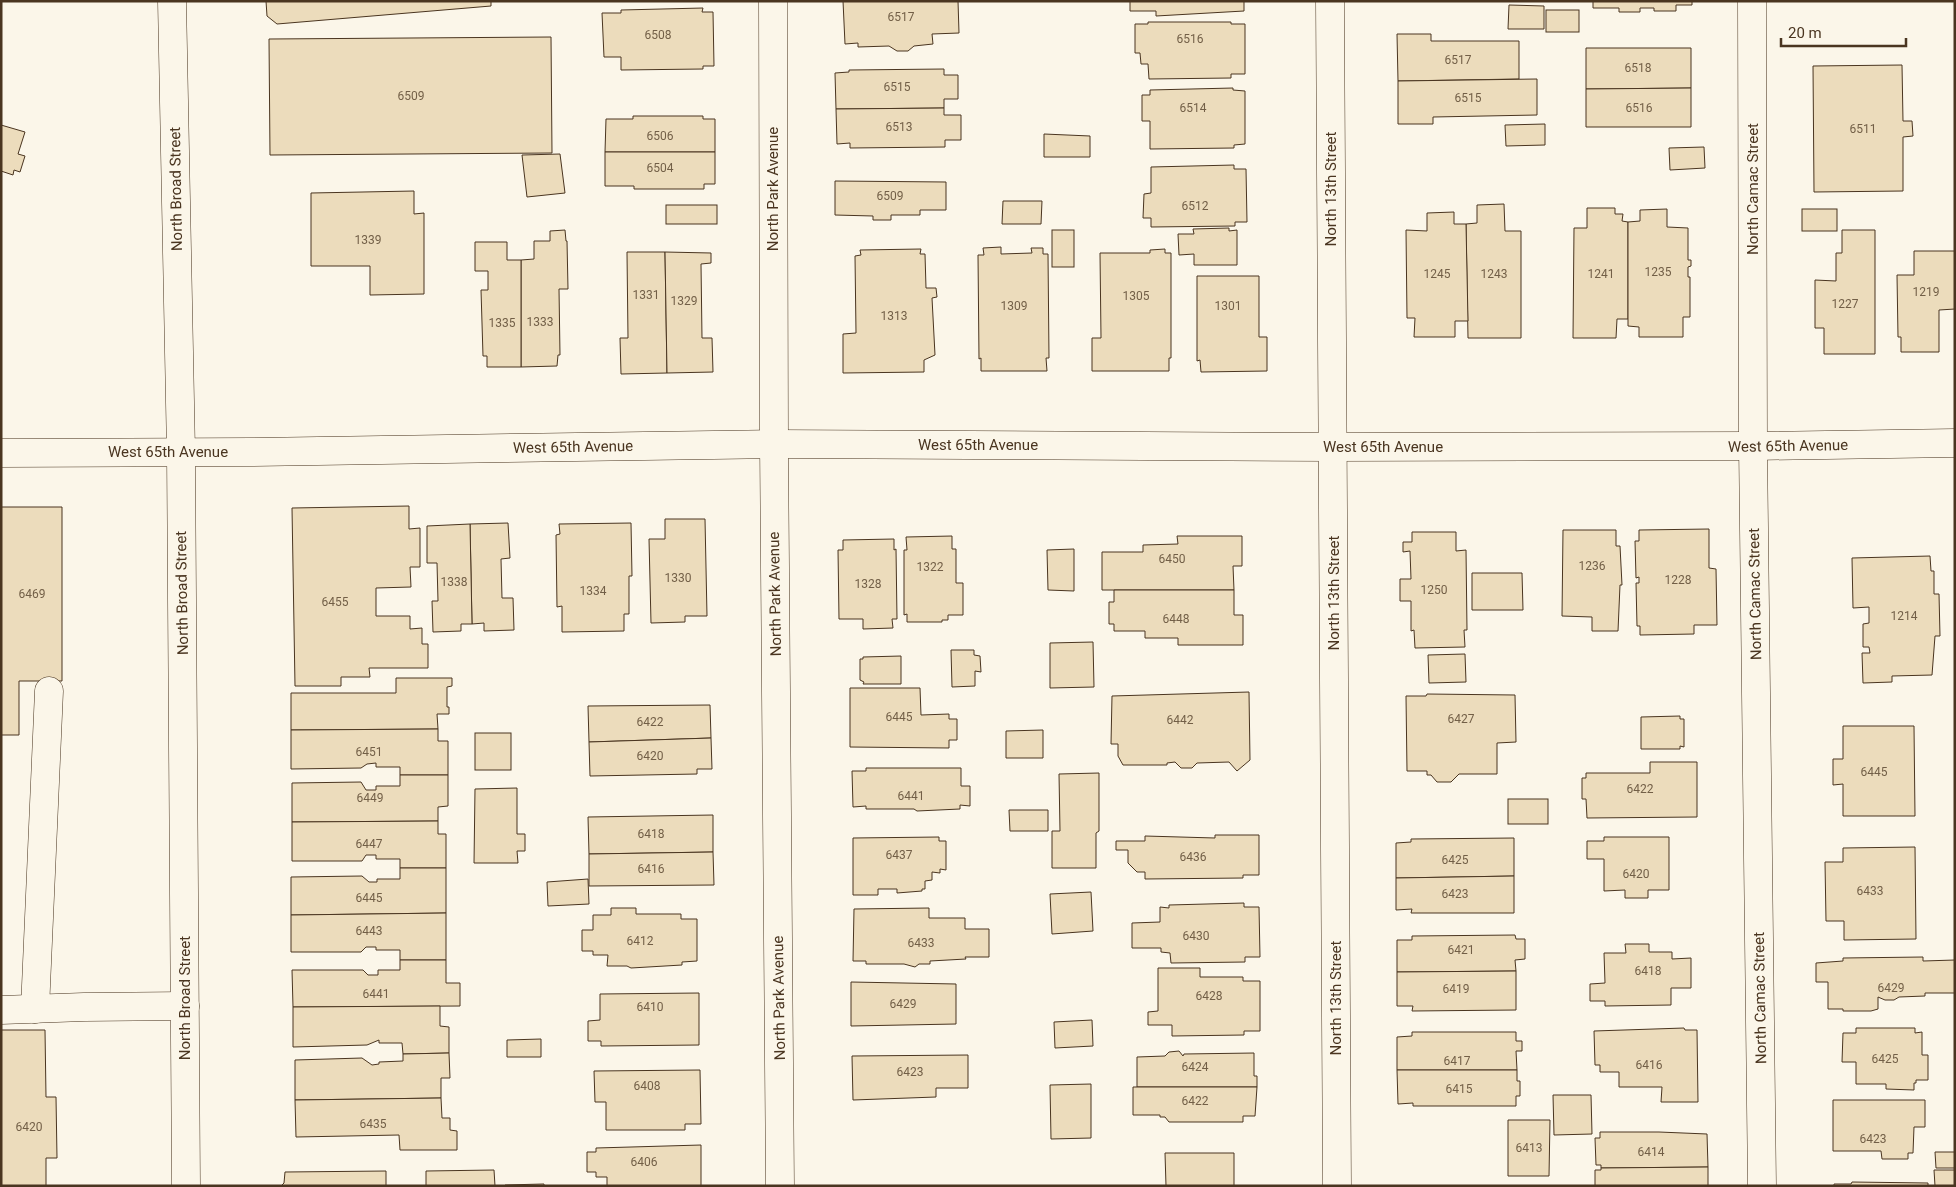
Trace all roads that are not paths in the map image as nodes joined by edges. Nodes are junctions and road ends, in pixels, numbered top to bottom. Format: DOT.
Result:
graph roads {
  1 [pos="172,1"];
  2 [pos="773,1"];
  3 [pos="1330,1"];
  4 [pos="1752,1"];
  5 [pos="1955,443"];
  6 [pos="774,444"];
  7 [pos="1753,446"];
  8 [pos="1333,447"];
  9 [pos="181,452"];
  10 [pos="1,453"];
  11 [pos="49,691"];
  12 [pos="185,1006"];
  13 [pos="35,1009"];
  14 [pos="1,1010"];
  15 [pos="186,1186"];
  16 [pos="780,1186"];
  17 [pos="1337,1186"];
  18 [pos="1762,1186"];
  1 -- 9 [label="street, North Broad Street"];
  2 -- 6 [label="street, North Park Avenue"];
  3 -- 8 [label="street, North 13th Street"];
  4 -- 7 [label="street, North Camac Street"];
  5 -- 7 [label="street, West 65th Avenue"];
  6 -- 8 [label="street, West 65th Avenue"];
  6 -- 9 [label="street, West 65th Avenue"];
  6 -- 16 [label="street, North Park Avenue"];
  7 -- 8 [label="street, West 65th Avenue"];
  7 -- 18 [label="street, North Camac Street"];
  8 -- 17 [label="street, North 13th Street"];
  9 -- 10 [label="street, West 65th Avenue"];
  9 -- 12 [label="street, North Broad Street"];
  11 -- 13 [label="street"];
  12 -- 13 [label="street"];
  12 -- 15 [label="street, North Broad Street"];
  13 -- 14 [label="street"];
}
